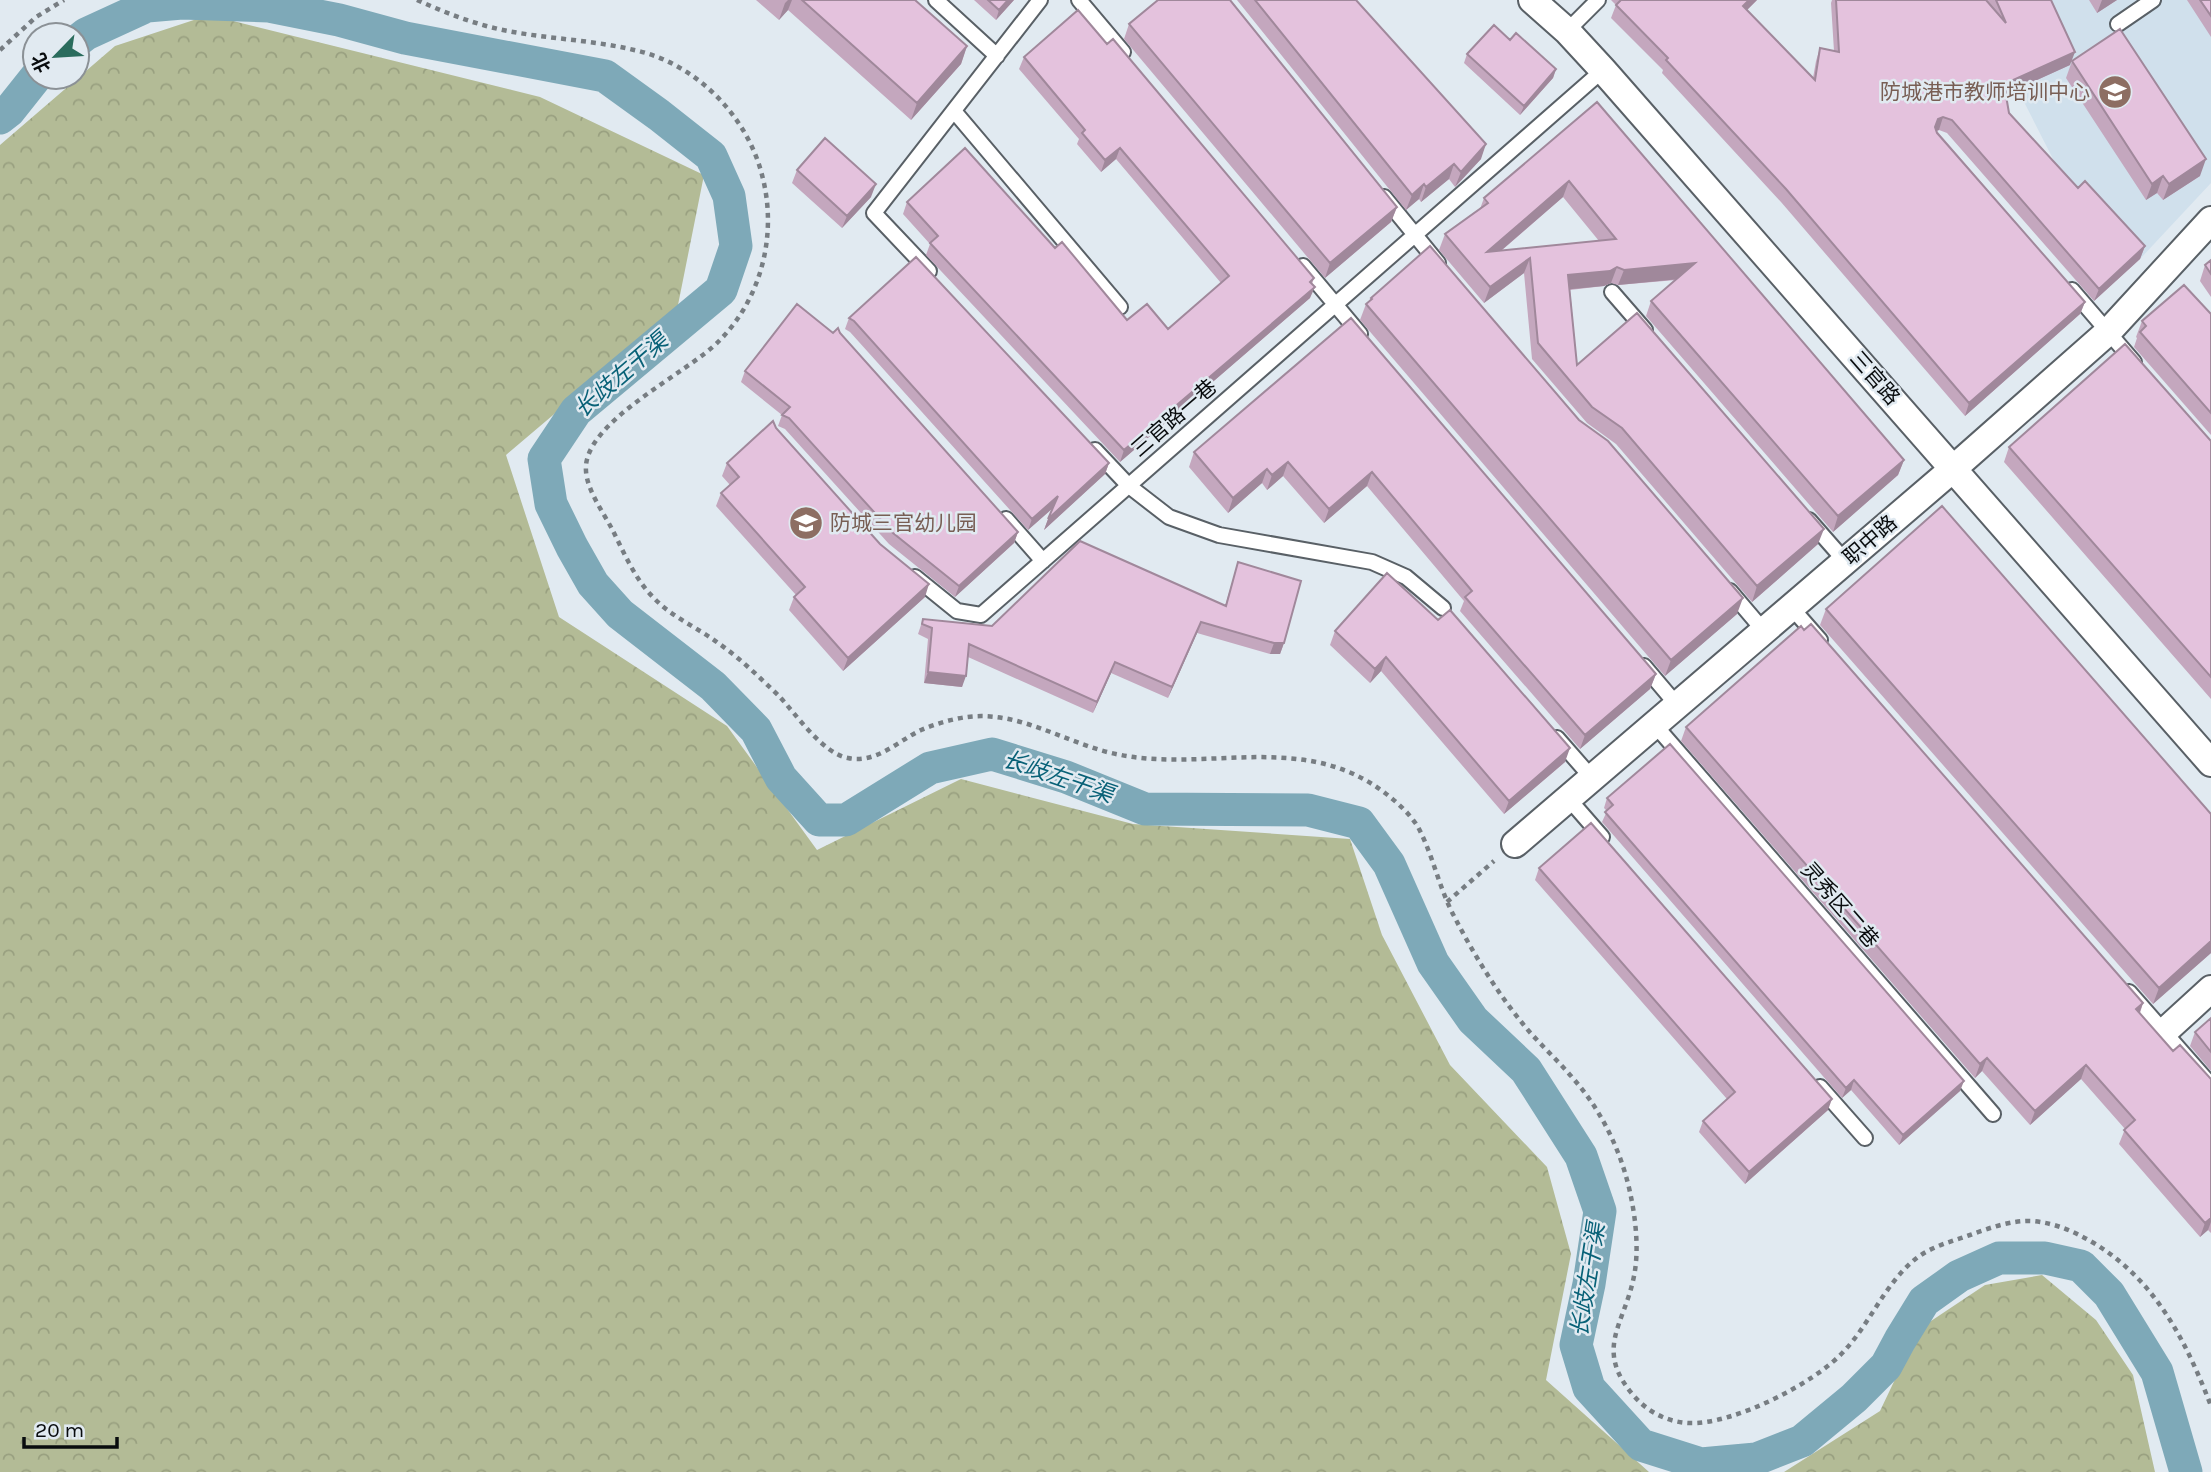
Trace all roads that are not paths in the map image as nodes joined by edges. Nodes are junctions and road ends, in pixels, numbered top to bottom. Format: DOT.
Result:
graph roads {
  1 [pos="936,0"];
  2 [pos="1040,0"];
  3 [pos="1079,0"];
  4 [pos="1532,0"];
  5 [pos="1598,0"];
  6 [pos="2153,0"];
  7 [pos="2118,24"];
  8 [pos="1567,31"];
  9 [pos="997,55"];
  10 [pos="1132,63"];
  11 [pos="1603,71"];
  12 [pos="954,111"];
  13 [pos="1371,182"];
  14 [pos="2211,220"];
  15 [pos="1414,235"];
  16 [pos="1291,252"];
  17 [pos="1449,276"];
  18 [pos="2064,281"];
  19 [pos="940,284"];
  20 [pos="1612,292"];
  21 [pos="1335,304"];
  22 [pos="1120,307"];
  23 [pos="2108,332"];
  24 [pos="1657,344"];
  25 [pos="1372,347"];
  26 [pos="2143,372"];
  27 [pos="1082,435"];
  28 [pos="1954,468"];
  29 [pos="1129,486"];
  30 [pos="1800,509"];
  31 [pos="998,510"];
  32 [pos="1043,561"];
  33 [pos="1845,561"];
  34 [pos="903,568"];
  35 [pos="1718,578"];
  36 [pos="1791,607"];
  37 [pos="1443,608"];
  38 [pos="1764,631"];
  39 [pos="1828,648"];
  40 [pos="1632,652"];
  41 [pos="1677,705"];
  42 [pos="1654,724"];
  43 [pos="1548,727"];
  44 [pos="2211,763"];
  45 [pos="1592,778"];
  46 [pos="1568,798"];
  47 [pos="1515,844"];
  48 [pos="1613,850"];
  49 [pos="2119,980"];
  50 [pos="2211,989"];
  51 [pos="2164,1032"];
  52 [pos="1811,1076"];
  53 [pos="2211,1085"];
  54 [pos="1993,1114"];
  55 [pos="1865,1138"];
  1 -- 9 [label="lane"];
  2 -- 9 [label="lane"];
  3 -- 10 [label="lane"];
  4 -- 8 [label="street, 三官路"];
  5 -- 8 [label="lane"];
  6 -- 7 [label="lane"];
  8 -- 11 [label="street, 三官路"];
  9 -- 12 [label="lane"];
  11 -- 15 [label="lane, 三官路一巷"];
  11 -- 28 [label="street, 三官路"];
  12 -- 19 [label="lane"];
  12 -- 22 [label="lane"];
  13 -- 15 [label="lane"];
  14 -- 23 [label="street, 职中路"];
  15 -- 17 [label="lane"];
  15 -- 21 [label="lane, 三官路一巷"];
  16 -- 21 [label="lane"];
  18 -- 23 [label="lane"];
  20 -- 24 [label="lane"];
  21 -- 25 [label="lane"];
  21 -- 29 [label="lane, 三官路一巷"];
  23 -- 26 [label="lane"];
  23 -- 28 [label="street, 职中路"];
  27 -- 29 [label="lane"];
  28 -- 33 [label="street, 职中路"];
  28 -- 44 [label="street, 三官路"];
  29 -- 32 [label="lane, 三官路一巷"];
  29 -- 37 [label="lane"];
  30 -- 33 [label="lane"];
  31 -- 32 [label="lane"];
  32 -- 34 [label="lane, 三官路一巷"];
  33 -- 36 [label="street, 职中路"];
  35 -- 38 [label="lane"];
  36 -- 38 [label="street, 职中路"];
  36 -- 39 [label="lane"];
  38 -- 41 [label="street, 职中路"];
  40 -- 41 [label="lane"];
  41 -- 42 [label="street, 职中路"];
  42 -- 45 [label="street, 职中路"];
  42 -- 54 [label="lane, 灵秀区二巷"];
  43 -- 45 [label="lane"];
  45 -- 46 [label="street, 职中路"];
  46 -- 47 [label="street, 职中路"];
  46 -- 48 [label="lane"];
  49 -- 51 [label="lane"];
  50 -- 51 [label="street"];
  51 -- 53 [label="lane"];
  52 -- 55 [label="lane"];
}
